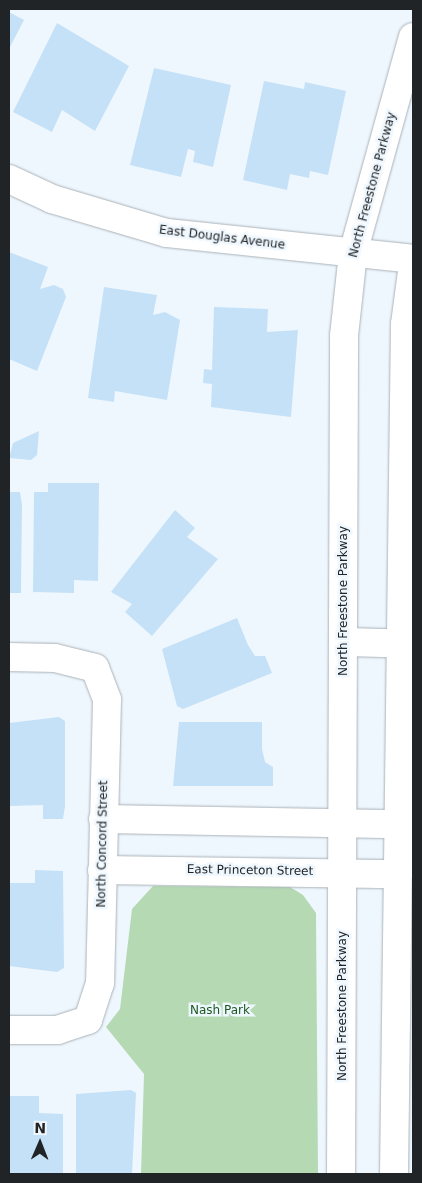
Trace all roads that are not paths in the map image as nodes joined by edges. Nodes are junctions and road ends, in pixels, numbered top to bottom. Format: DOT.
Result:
graph roads {
  1 [pos="413,37"];
  2 [pos="9,179"];
  3 [pos="353,252"];
  4 [pos="413,259"];
  5 [pos="413,264"];
  6 [pos="344,642"];
  7 [pos="407,644"];
  8 [pos="9,657"];
  9 [pos="103,819"];
  10 [pos="343,823"];
  11 [pos="398,824"];
  12 [pos="102,870"];
  13 [pos="343,872"];
  14 [pos="398,874"];
  15 [pos="9,1030"];
  16 [pos="341,1174"];
  17 [pos="394,1174"];
  1 -- 3 [label="street, North Freestone Parkway"];
  2 -- 3 [label="street, East Douglas Avenue"];
  3 -- 4 [label="street, East Douglas Avenue"];
  3 -- 6 [label="street, North Freestone Parkway"];
  5 -- 7 [label="street"];
  6 -- 7 [label="street"];
  6 -- 10 [label="street, North Freestone Parkway"];
  7 -- 11 [label="street"];
  8 -- 9 [label="street, North Concord Street"];
  9 -- 10 [label="street"];
  9 -- 12 [label="street, North Concord Street"];
  10 -- 11 [label="street"];
  10 -- 13 [label="street, North Freestone Parkway"];
  11 -- 14 [label="street"];
  12 -- 13 [label="street, East Princeton Street"];
  12 -- 15 [label="street, North Concord Street"];
  13 -- 14 [label="street, East Princeton Street"];
  13 -- 16 [label="street, North Freestone Parkway"];
  14 -- 17 [label="street"];
}
